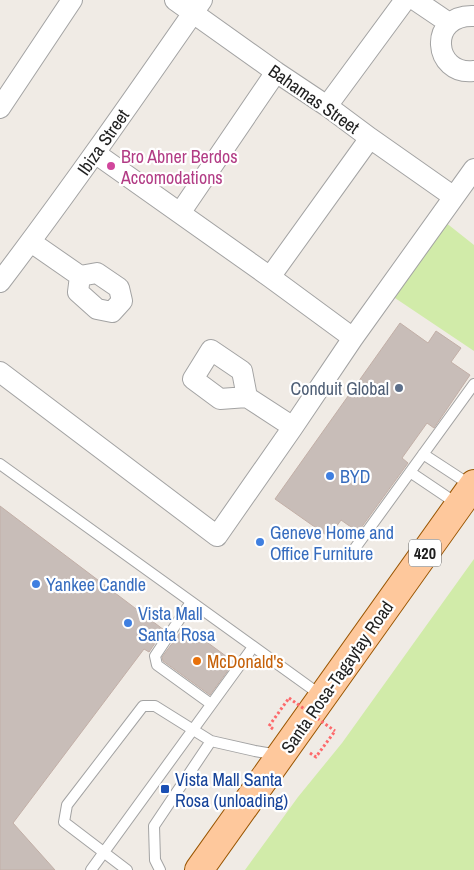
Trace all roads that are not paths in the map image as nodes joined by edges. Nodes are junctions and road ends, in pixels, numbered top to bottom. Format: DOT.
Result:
graph roads {
  1 [pos="72,0"];
  2 [pos="176,0"];
  3 [pos="405,0"];
  4 [pos="414,0"];
  5 [pos="197,6"];
  6 [pos="474,16"];
  7 [pos="449,23"];
  8 [pos="474,70"];
  9 [pos="276,72"];
  10 [pos="327,106"];
  11 [pos="0,108"];
  12 [pos="370,138"];
  13 [pos="95,153"];
  14 [pos="474,168"];
  15 [pos="454,197"];
  16 [pos="180,213"];
  17 [pos="30,242"];
  18 [pos="80,276"];
  19 [pos="270,278"];
  20 [pos="0,282"];
  21 [pos="353,338"];
  22 [pos="0,372"];
  23 [pos="474,384"];
  24 [pos="246,398"];
  25 [pos="293,427"];
  26 [pos="423,454"];
  27 [pos="0,464"];
  28 [pos="410,472"];
  29 [pos="468,492"];
  30 [pos="350,555"];
  31 [pos="191,602"];
  32 [pos="254,647"];
  33 [pos="323,697"];
  34 [pos="211,704"];
  35 [pos="193,729"];
  36 [pos="211,741"];
  37 [pos="281,756"];
  38 [pos="104,852"];
  39 [pos="91,870"];
  40 [pos="128,870"];
  41 [pos="160,870"];
  42 [pos="199,870"];
  1 -- 11 [label="street"];
  2 -- 5 [label="street, Bahamas Street"];
  3 -- 10 [label="street"];
  4 -- 7 [label="street"];
  5 -- 9 [label="street, Bahamas Street"];
  5 -- 13 [label="street, Ibiza Street"];
  6 -- 7 [label="street"];
  7 -- 8 [label="street"];
  9 -- 10 [label="street, Bahamas Street"];
  9 -- 16 [label="street"];
  10 -- 12 [label="street, Bahamas Street"];
  12 -- 15 [label="street, Bahamas Street"];
  12 -- 19 [label="street"];
  13 -- 16 [label="street"];
  13 -- 17 [label="street, Ibiza Street"];
  14 -- 15 [label="street"];
  15 -- 21 [label="street"];
  16 -- 19 [label="street"];
  17 -- 18 [label="street"];
  17 -- 20 [label="street, Ibiza Street"];
  19 -- 21 [label="street"];
  21 -- 25 [label="street"];
  22 -- 25 [label="street"];
  23 -- 26 [label="lane"];
  24 -- 25 [label="street"];
  26 -- 28 [label="lane"];
  26 -- 29 [label="lane"];
  27 -- 31 [label="lane"];
  28 -- 29 [label="lane"];
  28 -- 30 [label="lane"];
  29 -- 33 [label="main road, Santa Rosa-Tagaytay Road / 420"];
  31 -- 32 [label="lane"];
  31 -- 34 [label="lane"];
  32 -- 33 [label="lane"];
  32 -- 34 [label="lane"];
  33 -- 37 [label="main road, Santa Rosa-Tagaytay Road / 420"];
  34 -- 35 [label="lane"];
  35 -- 36 [label="lane"];
  35 -- 38 [label="lane"];
  35 -- 38 [label="lane"];
  36 -- 37 [label="lane"];
  36 -- 41 [label="lane"];
  37 -- 42 [label="main road, Santa Rosa-Tagaytay Road / 420"];
  38 -- 39 [label="lane"];
  38 -- 40 [label="lane"];
}
